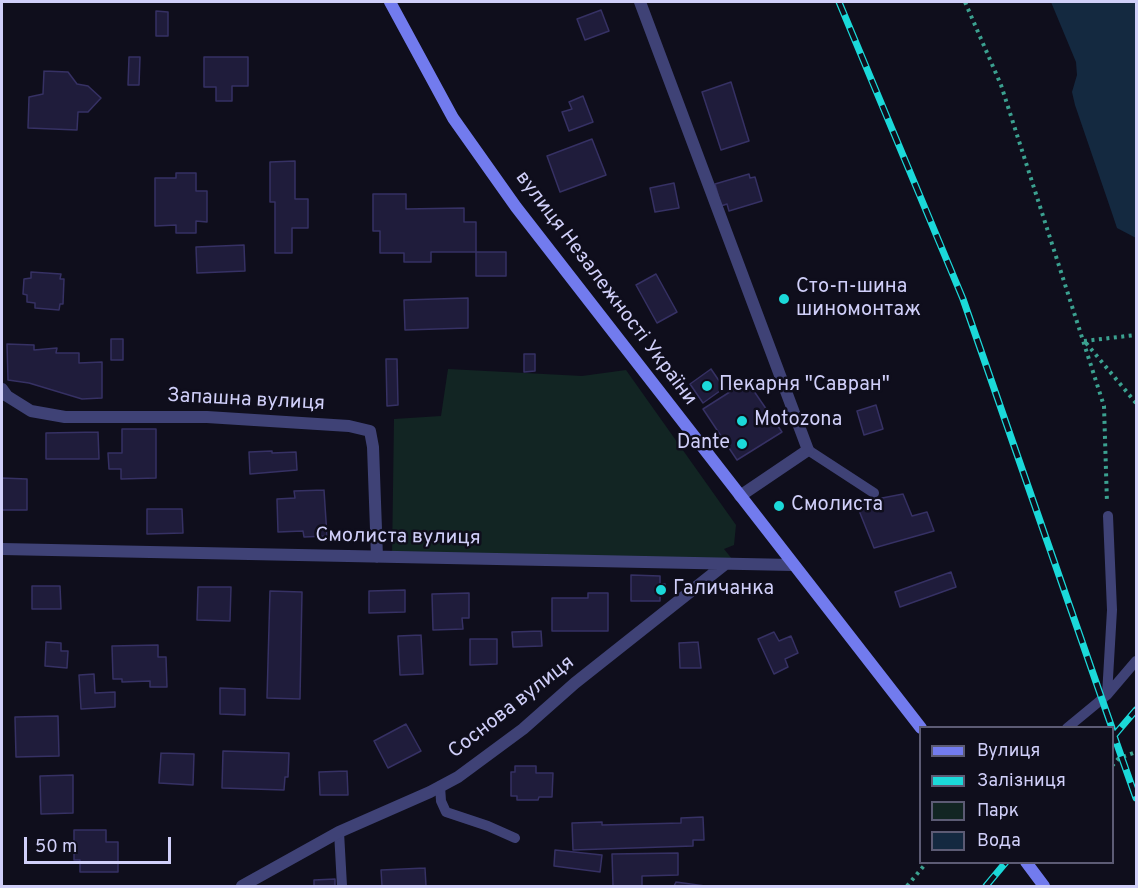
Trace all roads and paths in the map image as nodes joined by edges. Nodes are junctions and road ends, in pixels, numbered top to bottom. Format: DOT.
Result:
graph roads {
  1 [pos="390,2"];
  2 [pos="640,2"];
  3 [pos="965,2"];
  4 [pos="1137,335"];
  5 [pos="1084,341"];
  6 [pos="2,389"];
  7 [pos="1137,403"];
  8 [pos="808,450"];
  9 [pos="874,493"];
  10 [pos="740,496"];
  11 [pos="1108,516"];
  12 [pos="2,549"];
  13 [pos="377,557"];
  14 [pos="724,565"];
  15 [pos="793,565"];
  16 [pos="1137,661"];
  17 [pos="1107,695"];
  18 [pos="919,726"];
  19 [pos="1069,726"];
  20 [pos="1137,752"];
  21 [pos="1114,765"];
  22 [pos="440,786"];
  23 [pos="339,832"];
  24 [pos="515,838"];
  25 [pos="925,864"];
  26 [pos="1028,864"];
  27 [pos="242,886"];
  28 [pos="342,886"];
  29 [pos="907,886"];
  30 [pos="1044,886"];
  1 -- 10 [label="main road, вулиця Незалежності України"];
  2 -- 8 [label="street"];
  3 -- 5 [label="path"];
  4 -- 5 [label="path"];
  5 -- 7 [label="path"];
  5 -- 11 [label="path"];
  6 -- 13 [label="street, Запашна вулиця"];
  8 -- 9 [label="lane"];
  8 -- 10 [label="street"];
  10 -- 15 [label="main road, вулиця Незалежності України"];
  11 -- 17 [label="lane"];
  12 -- 13 [label="street, Смолиста вулиця"];
  13 -- 14 [label="street, Смолиста вулиця"];
  14 -- 15 [label="street, Смолиста вулиця"];
  14 -- 22 [label="street, Соснова вулиця"];
  15 -- 18 [label="main road, вулиця Незалежності України"];
  16 -- 17 [label="lane"];
  17 -- 19 [label="lane"];
  20 -- 21 [label="path"];
  22 -- 23 [label="street, Соснова вулиця"];
  22 -- 24 [label="lane"];
  23 -- 27 [label="street, Соснова вулиця"];
  23 -- 28 [label="lane"];
  25 -- 29 [label="path"];
  26 -- 30 [label="main road"];
}
